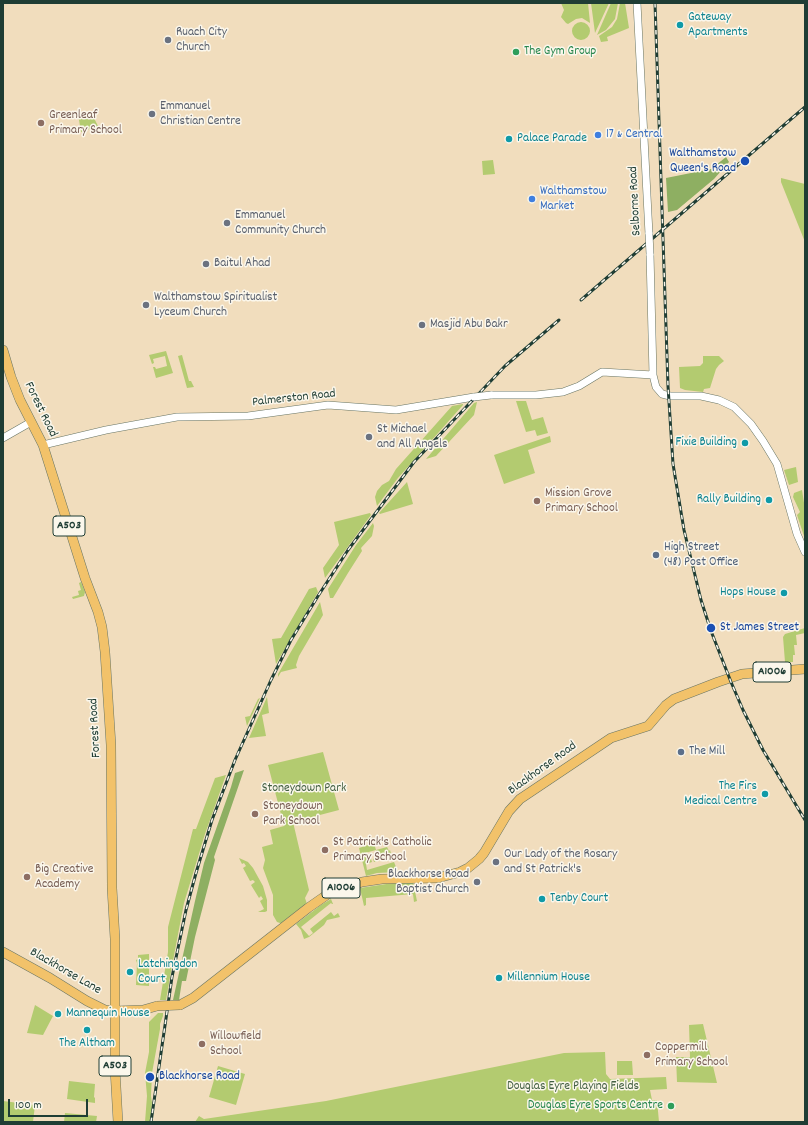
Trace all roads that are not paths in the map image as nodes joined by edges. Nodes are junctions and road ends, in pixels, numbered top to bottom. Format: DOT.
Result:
graph roads {
  1 [pos="637,3"];
  2 [pos="3,350"];
  3 [pos="653,375"];
  4 [pos="31,422"];
  5 [pos="3,438"];
  6 [pos="43,445"];
  7 [pos="805,552"];
  8 [pos="805,669"];
  9 [pos="3,952"];
  10 [pos="114,1011"];
  11 [pos="118,1122"];
  1 -- 3 [label="street, Selborne Road, bridge"];
  2 -- 4 [label="main road, Forest Road / A503"];
  3 -- 6 [label="street, Palmerston Road, bridge"];
  3 -- 7 [label="street, Selborne Road"];
  4 -- 5 [label="street"];
  4 -- 6 [label="main road, Forest Road / A503"];
  6 -- 10 [label="main road, Forest Road / A503"];
  8 -- 10 [label="main road, Blackhorse Road / A1006, bridge"];
  9 -- 10 [label="main road, Blackhorse Lane"];
  10 -- 11 [label="main road, Forest Road / A503"];
}
